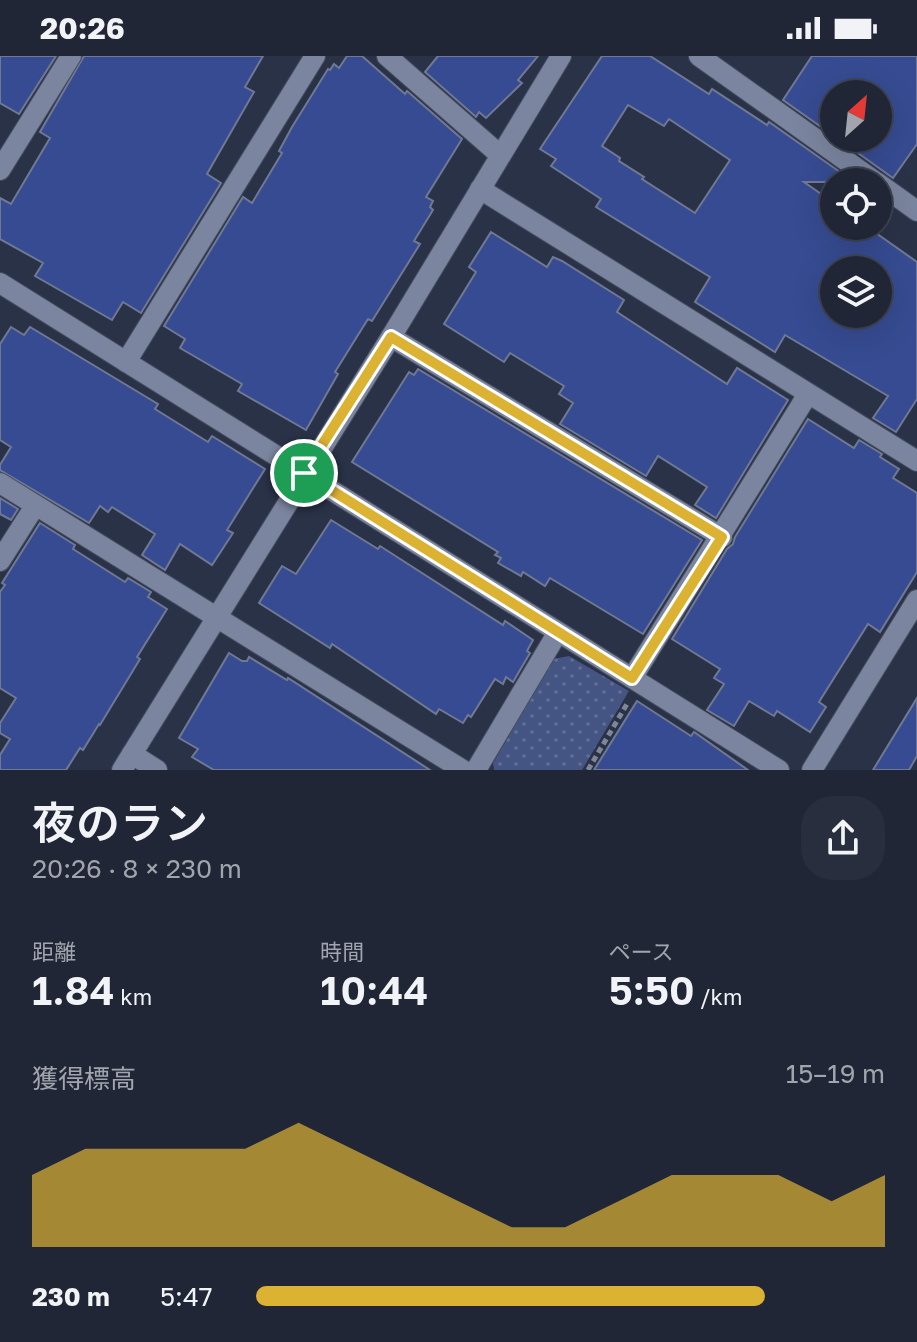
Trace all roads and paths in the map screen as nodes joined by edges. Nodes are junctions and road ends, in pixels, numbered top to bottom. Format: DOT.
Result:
graph roads {
  1 [pos="71,56"];
  2 [pos="315,56"];
  3 [pos="387,56"];
  4 [pos="561,56"];
  5 [pos="699,56"];
  6 [pos="500,155"];
  7 [pos="856,168"];
  8 [pos="0,170"];
  9 [pos="480,189"];
  10 [pos="892,194"];
  11 [pos="917,211"];
  12 [pos="0,283"];
  13 [pos="391,337"];
  14 [pos="126,362"];
  15 [pos="808,394"];
  16 [pos="917,461"];
  17 [pos="304,473"];
  18 [pos="0,483"];
  19 [pos="35,506"];
  20 [pos="722,537"];
  21 [pos="0,561"];
  22 [pos="917,600"];
  23 [pos="216,618"];
  24 [pos="558,632"];
  25 [pos="636,680"];
  26 [pos="127,762"];
  27 [pos="157,770"];
  28 [pos="463,770"];
  29 [pos="476,770"];
  30 [pos="588,770"];
  31 [pos="779,770"];
  32 [pos="812,770"];
  1 -- 8 [label="street"];
  2 -- 14 [label="street"];
  3 -- 6 [label="street"];
  4 -- 6 [label="street"];
  5 -- 7 [label="street"];
  6 -- 9 [label="street"];
  9 -- 13 [label="street"];
  9 -- 15 [label="street"];
  10 -- 11 [label="street"];
  12 -- 14 [label="street"];
  13 -- 17 [label="street"];
  13 -- 20 [label="street"];
  14 -- 17 [label="street"];
  15 -- 16 [label="street"];
  15 -- 20 [label="street"];
  17 -- 23 [label="street"];
  17 -- 24 [label="street"];
  18 -- 19 [label="street"];
  19 -- 21 [label="street"];
  19 -- 23 [label="street"];
  20 -- 25 [label="street"];
  22 -- 32 [label="street"];
  23 -- 26 [label="street"];
  23 -- 28 [label="street"];
  24 -- 25 [label="street"];
  24 -- 29 [label="street"];
  25 -- 30 [label="path"];
  25 -- 31 [label="street"];
  26 -- 27 [label="street"];
}
